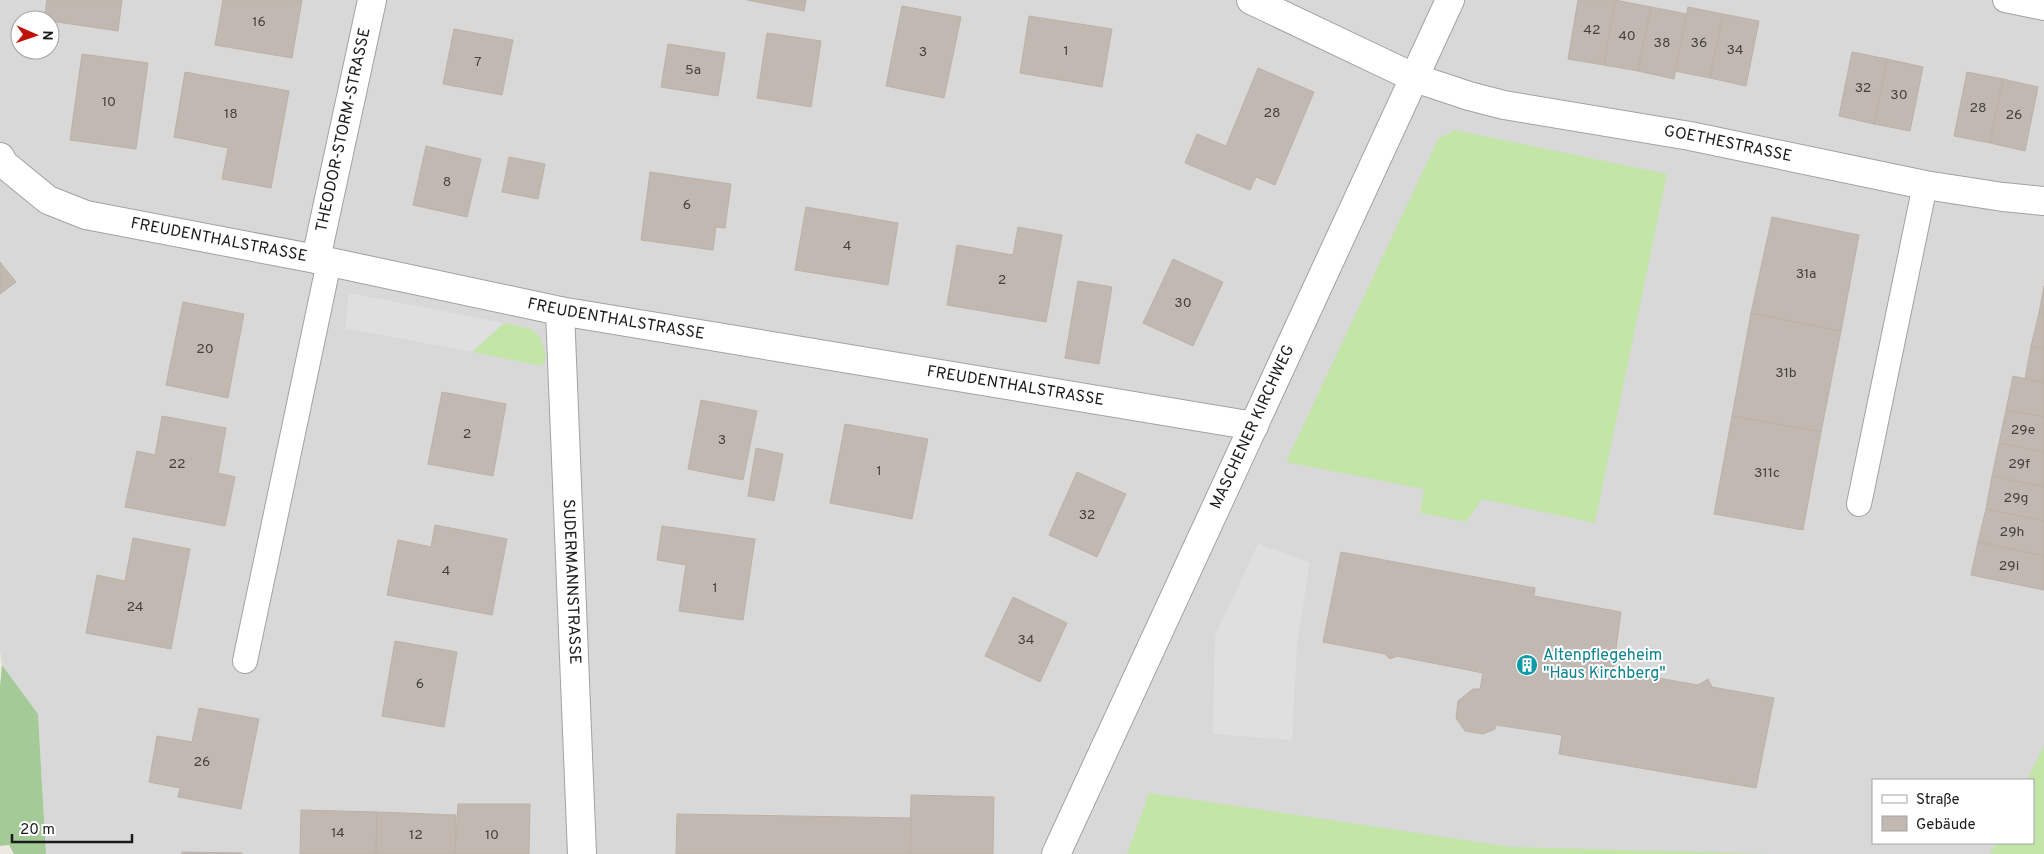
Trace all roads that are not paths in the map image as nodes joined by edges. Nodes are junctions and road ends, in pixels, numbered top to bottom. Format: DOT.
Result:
graph roads {
  1 [pos="372,0"];
  2 [pos="1251,0"];
  3 [pos="1450,0"];
  4 [pos="2005,0"];
  5 [pos="2044,8"];
  6 [pos="1415,78"];
  7 [pos="1,163"];
  8 [pos="1924,185"];
  9 [pos="2044,201"];
  10 [pos="322,261"];
  11 [pos="560,311"];
  12 [pos="1254,426"];
  13 [pos="1859,504"];
  14 [pos="245,661"];
  15 [pos="582,854"];
  16 [pos="1056,854"];
  1 -- 10 [label="street, THEODOR-STORM-STRASSE"];
  2 -- 6 [label="street, GOETHESTRASSE"];
  3 -- 6 [label="street, MASCHENER KIRCHWEG"];
  4 -- 5 [label="lane"];
  6 -- 8 [label="street, GOETHESTRASSE"];
  6 -- 12 [label="street, MASCHENER KIRCHWEG"];
  7 -- 10 [label="street, FREUDENTHALSTRASSE"];
  8 -- 9 [label="street, GOETHESTRASSE"];
  8 -- 13 [label="lane"];
  10 -- 11 [label="street, FREUDENTHALSTRASSE"];
  10 -- 14 [label="lane"];
  11 -- 12 [label="street, FREUDENTHALSTRASSE"];
  11 -- 15 [label="street, SUDERMANNSTRASSE"];
  12 -- 16 [label="street, MASCHENER KIRCHWEG"];
}
